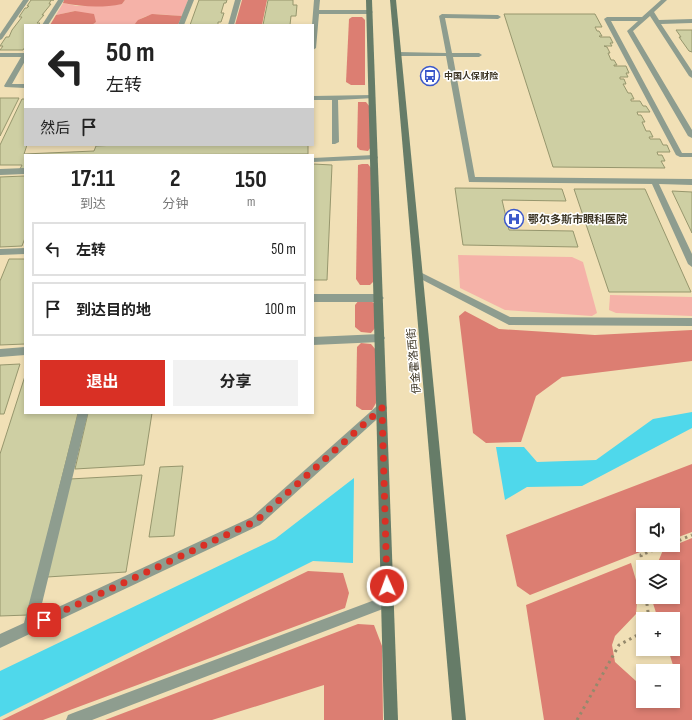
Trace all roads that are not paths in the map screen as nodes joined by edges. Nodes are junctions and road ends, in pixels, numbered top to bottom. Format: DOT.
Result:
graph roads {
  1 [pos="26,0"];
  2 [pos="61,0"];
  3 [pos="191,0"];
  4 [pos="238,0"];
  5 [pos="317,0"];
  6 [pos="370,0"];
  7 [pos="393,0"];
  8 [pos="664,0"];
  9 [pos="316,12"];
  10 [pos="370,12"];
  11 [pos="651,12"];
  12 [pos="498,17"];
  13 [pos="643,19"];
  14 [pos="657,22"];
  15 [pos="692,22"];
  16 [pos="46,24"];
  17 [pos="181,24"];
  18 [pos="231,24"];
  19 [pos="314,33"];
  20 [pos="0,38"];
  21 [pos="398,54"];
  22 [pos="448,54"];
  23 [pos="0,55"];
  24 [pos="479,55"];
  25 [pos="24,56"];
  26 [pos="24,58"];
  27 [pos="692,76"];
  28 [pos="24,86"];
  29 [pos="372,97"];
  30 [pos="314,98"];
  31 [pos="335,98"];
  32 [pos="692,136"];
  33 [pos="335,142"];
  34 [pos="692,155"];
  35 [pos="374,158"];
  36 [pos="314,160"];
  37 [pos="0,172"];
  38 [pos="24,172"];
  39 [pos="654,181"];
  40 [pos="692,182"];
  41 [pos="24,251"];
  42 [pos="0,252"];
  43 [pos="692,264"];
  44 [pos="418,274"];
  45 [pos="314,298"];
  46 [pos="379,298"];
  47 [pos="692,322"];
  48 [pos="380,338"];
  49 [pos="314,340"];
  50 [pos="24,352"];
  51 [pos="0,353"];
  52 [pos="382,408"];
  53 [pos="83,414"];
  54 [pos="388,601"];
  55 [pos="30,627"];
  56 [pos="0,642"];
  57 [pos="73,720"];
  58 [pos="392,720"];
  59 [pos="459,720"];
  1 -- 20 [label="lane"];
  2 -- 16 [label="lane"];
  3 -- 17 [label="lane"];
  4 -- 18 [label="lane"];
  5 -- 9 [label="lane"];
  6 -- 10 [label="street"];
  7 -- 21 [label="street, 伊金霍洛西街"];
  8 -- 11 [label="lane"];
  9 -- 10 [label="lane"];
  9 -- 19 [label="lane"];
  10 -- 29 [label="street"];
  11 -- 13 [label="lane"];
  11 -- 14 [label="lane"];
  12 -- 22 [label="lane"];
  13 -- 32 [label="lane"];
  13 -- 34 [label="lane"];
  14 -- 15 [label="lane"];
  14 -- 27 [label="lane"];
  21 -- 22 [label="lane"];
  21 -- 44 [label="street, 伊金霍洛西街"];
  22 -- 24 [label="lane"];
  22 -- 39 [label="lane"];
  23 -- 25 [label="lane"];
  26 -- 28 [label="lane"];
  29 -- 31 [label="lane"];
  29 -- 35 [label="street"];
  30 -- 31 [label="lane"];
  31 -- 33 [label="lane"];
  35 -- 36 [label="lane"];
  35 -- 46 [label="street"];
  37 -- 38 [label="lane"];
  39 -- 40 [label="lane"];
  39 -- 43 [label="lane"];
  41 -- 42 [label="lane"];
  44 -- 47 [label="lane"];
  44 -- 59 [label="street, 伊金霍洛西街"];
  45 -- 46 [label="lane"];
  46 -- 48 [label="street"];
  48 -- 49 [label="lane"];
  48 -- 52 [label="street"];
  50 -- 51 [label="lane"];
  52 -- 54 [label="street"];
  52 -- 55 [label="lane"];
  53 -- 55 [label="lane"];
  54 -- 57 [label="lane"];
  54 -- 58 [label="street"];
  55 -- 56 [label="lane"];
}
